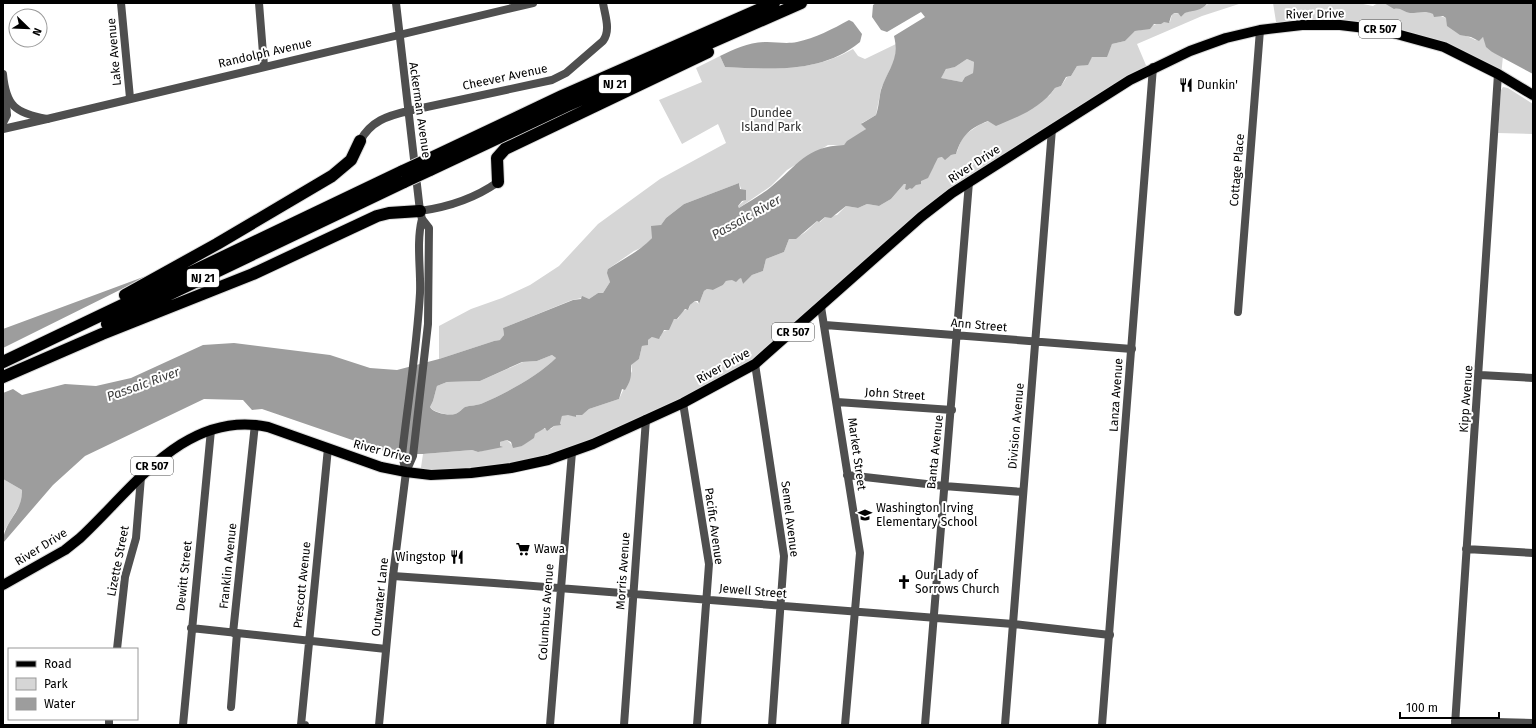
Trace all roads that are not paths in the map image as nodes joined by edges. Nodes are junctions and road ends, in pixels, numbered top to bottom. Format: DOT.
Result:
graph roads {
  1 [pos="121,3"];
  2 [pos="259,3"];
  3 [pos="396,3"];
  4 [pos="533,3"];
  5 [pos="603,3"];
  6 [pos="774,3"];
  7 [pos="800,3"];
  8 [pos="811,3"];
  9 [pos="1260,30"];
  10 [pos="399,35"];
  11 [pos="264,66"];
  12 [pos="1153,67"];
  13 [pos="3,74"];
  14 [pos="1498,74"];
  15 [pos="5,92"];
  16 [pos="1533,95"];
  17 [pos="130,98"];
  18 [pos="408,110"];
  19 [pos="47,119"];
  20 [pos="3,123"];
  21 [pos="3,129"];
  22 [pos="1052,129"];
  23 [pos="360,141"];
  24 [pos="430,164"];
  25 [pos="404,176"];
  26 [pos="498,182"];
  27 [pos="969,182"];
  28 [pos="421,215"];
  29 [pos="822,307"];
  30 [pos="1238,312"];
  31 [pos="825,325"];
  32 [pos="957,336"];
  33 [pos="416,338"];
  34 [pos="427,339"];
  35 [pos="1036,342"];
  36 [pos="1132,349"];
  37 [pos="3,357"];
  38 [pos="3,362"];
  39 [pos="755,364"];
  40 [pos="3,374"];
  41 [pos="1480,375"];
  42 [pos="3,377"];
  43 [pos="1533,378"];
  44 [pos="837,402"];
  45 [pos="683,403"];
  46 [pos="952,410"];
  47 [pos="646,419"];
  48 [pos="254,424"];
  49 [pos="211,430"];
  50 [pos="328,448"];
  51 [pos="572,452"];
  52 [pos="406,472"];
  53 [pos="847,474"];
  54 [pos="141,477"];
  55 [pos="944,486"];
  56 [pos="1023,492"];
  57 [pos="1466,549"];
  58 [pos="1533,553"];
  59 [pos="393,576"];
  60 [pos="3,586"];
  61 [pos="560,588"];
  62 [pos="634,594"];
  63 [pos="707,599"];
  64 [pos="780,605"];
  65 [pos="855,612"];
  66 [pos="934,618"];
  67 [pos="1013,624"];
  68 [pos="191,628"];
  69 [pos="235,633"];
  70 [pos="1110,635"];
  71 [pos="308,640"];
  72 [pos="117,648"];
  73 [pos="386,649"];
  74 [pos="230,707"];
  75 [pos="1455,723"];
  76 [pos="1533,723"];
  77 [pos="183,725"];
  78 [pos="301,725"];
  79 [pos="305,725"];
  80 [pos="380,725"];
  81 [pos="550,725"];
  82 [pos="624,725"];
  83 [pos="697,725"];
  84 [pos="772,725"];
  85 [pos="845,725"];
  86 [pos="925,725"];
  87 [pos="1005,725"];
  88 [pos="1102,725"];
  1 -- 17 [label="street, Lake Avenue"];
  2 -- 11 [label="street"];
  3 -- 10 [label="street, Ackerman Avenue"];
  4 -- 10 [label="street, Randolph Avenue"];
  5 -- 18 [label="street, Cheever Avenue"];
  6 -- 24 [label="highway, NJ 21"];
  7 -- 24 [label="highway, NJ 21"];
  8 -- 26 [label="highway"];
  9 -- 12 [label="main road, River Drive / CR 507"];
  9 -- 14 [label="main road, River Drive / CR 507"];
  9 -- 30 [label="street, Cottage Place"];
  10 -- 11 [label="street, Randolph Avenue"];
  10 -- 18 [label="street, Ackerman Avenue"];
  11 -- 17 [label="street, Randolph Avenue"];
  12 -- 22 [label="main road, River Drive / CR 507"];
  12 -- 36 [label="street, Lanza Avenue"];
  13 -- 15 [label="street"];
  14 -- 16 [label="main road, River Drive / CR 507"];
  14 -- 41 [label="street, Kipp Avenue"];
  15 -- 19 [label="street"];
  15 -- 20 [label="street"];
  17 -- 19 [label="street, Randolph Avenue"];
  18 -- 23 [label="street"];
  18 -- 28 [label="street, Ackerman Avenue"];
  19 -- 21 [label="street, Randolph Avenue"];
  22 -- 27 [label="main road, River Drive / CR 507"];
  22 -- 35 [label="street, Division Avenue"];
  23 -- 37 [label="highway"];
  24 -- 25 [label="highway, NJ 21, bridge"];
  25 -- 38 [label="highway, NJ 21"];
  25 -- 40 [label="highway, NJ 21"];
  26 -- 28 [label="street"];
  27 -- 29 [label="main road, River Drive / CR 507"];
  27 -- 32 [label="street, Banta Avenue"];
  28 -- 33 [label="street, Ackerman Avenue"];
  28 -- 34 [label="street, Ackerman Avenue"];
  28 -- 42 [label="highway"];
  29 -- 31 [label="street, Market Street"];
  29 -- 39 [label="main road, River Drive / CR 507"];
  31 -- 32 [label="street, Ann Street"];
  31 -- 44 [label="street, Market Street"];
  32 -- 35 [label="street, Ann Street"];
  32 -- 46 [label="street, Banta Avenue"];
  33 -- 52 [label="street, Outwater Lane"];
  34 -- 52 [label="street, Outwater Lane"];
  35 -- 36 [label="street, Ann Street"];
  35 -- 56 [label="street, Division Avenue"];
  36 -- 70 [label="street, Lanza Avenue"];
  39 -- 45 [label="main road, River Drive / CR 507"];
  39 -- 64 [label="street, Semel Avenue"];
  41 -- 43 [label="street"];
  41 -- 57 [label="street, Kipp Avenue"];
  44 -- 46 [label="street, John Street"];
  44 -- 53 [label="street, Market Street"];
  45 -- 47 [label="main road, River Drive / CR 507"];
  45 -- 63 [label="street, Pacific Avenue"];
  46 -- 55 [label="street, Banta Avenue"];
  47 -- 51 [label="main road, River Drive / CR 507"];
  47 -- 62 [label="street, Morris Avenue"];
  48 -- 49 [label="main road, River Drive / CR 507"];
  48 -- 50 [label="main road, River Drive / CR 507"];
  48 -- 69 [label="street, Franklin Avenue"];
  49 -- 54 [label="main road, River Drive / CR 507"];
  49 -- 68 [label="street, Dewitt Street"];
  50 -- 52 [label="main road, River Drive / CR 507"];
  50 -- 71 [label="street, Prescott Avenue"];
  51 -- 52 [label="main road, River Drive / CR 507"];
  51 -- 61 [label="street, Columbus Avenue"];
  52 -- 59 [label="street, Outwater Lane"];
  53 -- 55 [label="street"];
  53 -- 65 [label="street, Market Street"];
  54 -- 60 [label="main road, River Drive / CR 507"];
  54 -- 72 [label="street, Lizette Street"];
  55 -- 56 [label="street"];
  55 -- 66 [label="street, Banta Avenue"];
  56 -- 67 [label="street, Division Avenue"];
  57 -- 58 [label="street"];
  57 -- 75 [label="street, Kipp Avenue"];
  59 -- 61 [label="street, Jewell Street"];
  59 -- 73 [label="street, Outwater Lane"];
  61 -- 62 [label="street, Jewell Street"];
  61 -- 81 [label="street, Columbus Avenue"];
  62 -- 63 [label="street, Jewell Street"];
  62 -- 82 [label="street, Morris Avenue"];
  63 -- 64 [label="street, Jewell Street"];
  63 -- 83 [label="street, Pacific Avenue"];
  64 -- 65 [label="street, Jewell Street"];
  64 -- 84 [label="street, Semel Avenue"];
  65 -- 66 [label="street, Jewell Street"];
  65 -- 85 [label="street, Market Street"];
  66 -- 67 [label="street, Jewell Street"];
  66 -- 86 [label="street, Banta Avenue"];
  67 -- 70 [label="street, Jewell Street"];
  67 -- 87 [label="street, Division Avenue"];
  68 -- 69 [label="street"];
  68 -- 77 [label="street, Dewitt Street"];
  69 -- 71 [label="street"];
  69 -- 74 [label="street, Franklin Avenue"];
  70 -- 88 [label="street, Lanza Avenue"];
  71 -- 73 [label="street"];
  71 -- 78 [label="street, Prescott Avenue"];
  73 -- 80 [label="street, Outwater Lane"];
  75 -- 76 [label="street"];
  78 -- 79 [label="street"];
}
